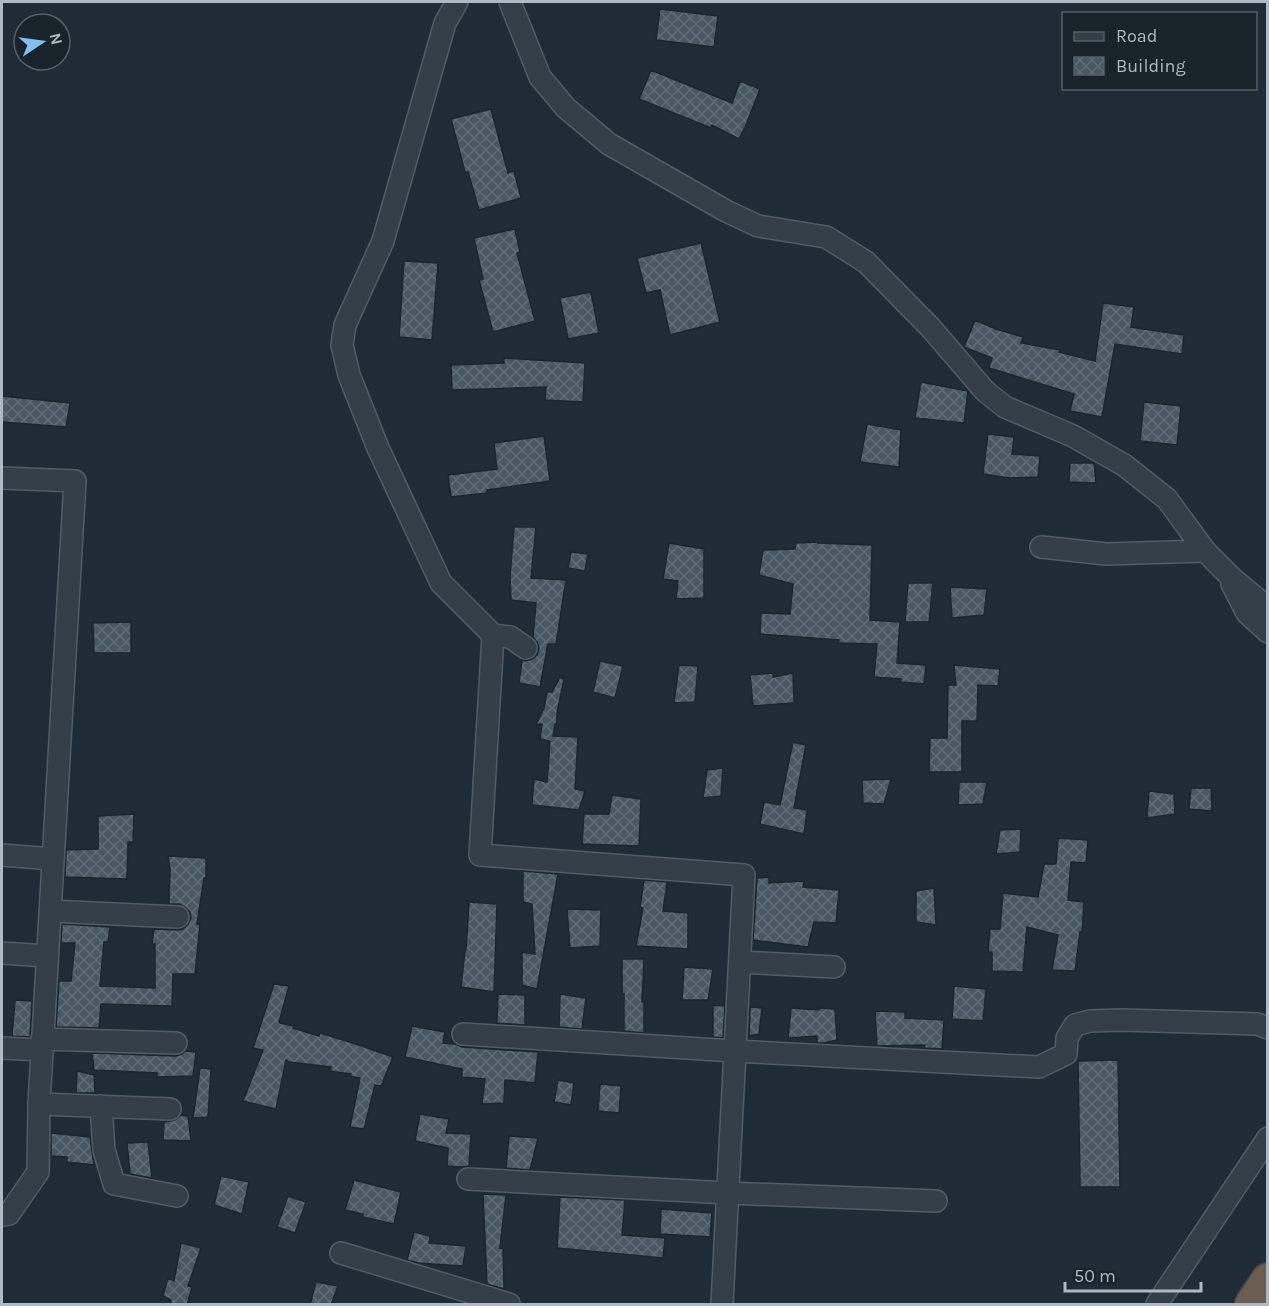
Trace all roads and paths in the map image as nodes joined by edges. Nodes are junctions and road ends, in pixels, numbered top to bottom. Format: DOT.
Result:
graph roads {
  1 [pos="457,2"];
  2 [pos="510,2"];
  3 [pos="2,478"];
  4 [pos="1041,547"];
  5 [pos="1205,551"];
  6 [pos="1224,571"];
  7 [pos="1268,608"];
  8 [pos="1268,632"];
  9 [pos="493,635"];
  10 [pos="526,648"];
  11 [pos="2,855"];
  12 [pos="53,859"];
  13 [pos="50,911"];
  14 [pos="178,917"];
  15 [pos="2,953"];
  16 [pos="47,956"];
  17 [pos="741,962"];
  18 [pos="834,967"];
  19 [pos="1268,1028"];
  20 [pos="463,1034"];
  21 [pos="176,1043"];
  22 [pos="42,1045"];
  23 [pos="2,1048"];
  24 [pos="734,1051"];
  25 [pos="39,1104"];
  26 [pos="101,1106"];
  27 [pos="170,1109"];
  28 [pos="1268,1138"];
  29 [pos="468,1179"];
  30 [pos="728,1193"];
  31 [pos="177,1196"];
  32 [pos="936,1201"];
  33 [pos="2,1215"];
  34 [pos="341,1253"];
  35 [pos="1268,1280"];
  36 [pos="509,1305"];
  37 [pos="722,1305"];
  38 [pos="1157,1305"];
  39 [pos="1252,1305"];
  1 -- 9 [label="street"];
  2 -- 5 [label="street"];
  3 -- 12 [label="street"];
  4 -- 5 [label="street"];
  5 -- 6 [label="street"];
  6 -- 7 [label="street"];
  6 -- 8 [label="street"];
  9 -- 10 [label="street"];
  9 -- 17 [label="street"];
  11 -- 12 [label="street"];
  12 -- 13 [label="street"];
  13 -- 14 [label="street"];
  13 -- 16 [label="street"];
  15 -- 16 [label="street"];
  16 -- 22 [label="street"];
  17 -- 18 [label="street"];
  17 -- 24 [label="street"];
  19 -- 24 [label="street"];
  20 -- 24 [label="street"];
  21 -- 22 [label="street"];
  22 -- 23 [label="street"];
  22 -- 25 [label="street"];
  24 -- 30 [label="street"];
  25 -- 26 [label="street"];
  25 -- 33 [label="street"];
  26 -- 27 [label="street"];
  26 -- 31 [label="street"];
  28 -- 38 [label="street"];
  29 -- 30 [label="street"];
  30 -- 32 [label="street"];
  30 -- 37 [label="street"];
  34 -- 36 [label="street"];
  35 -- 39 [label="highway"];
}
